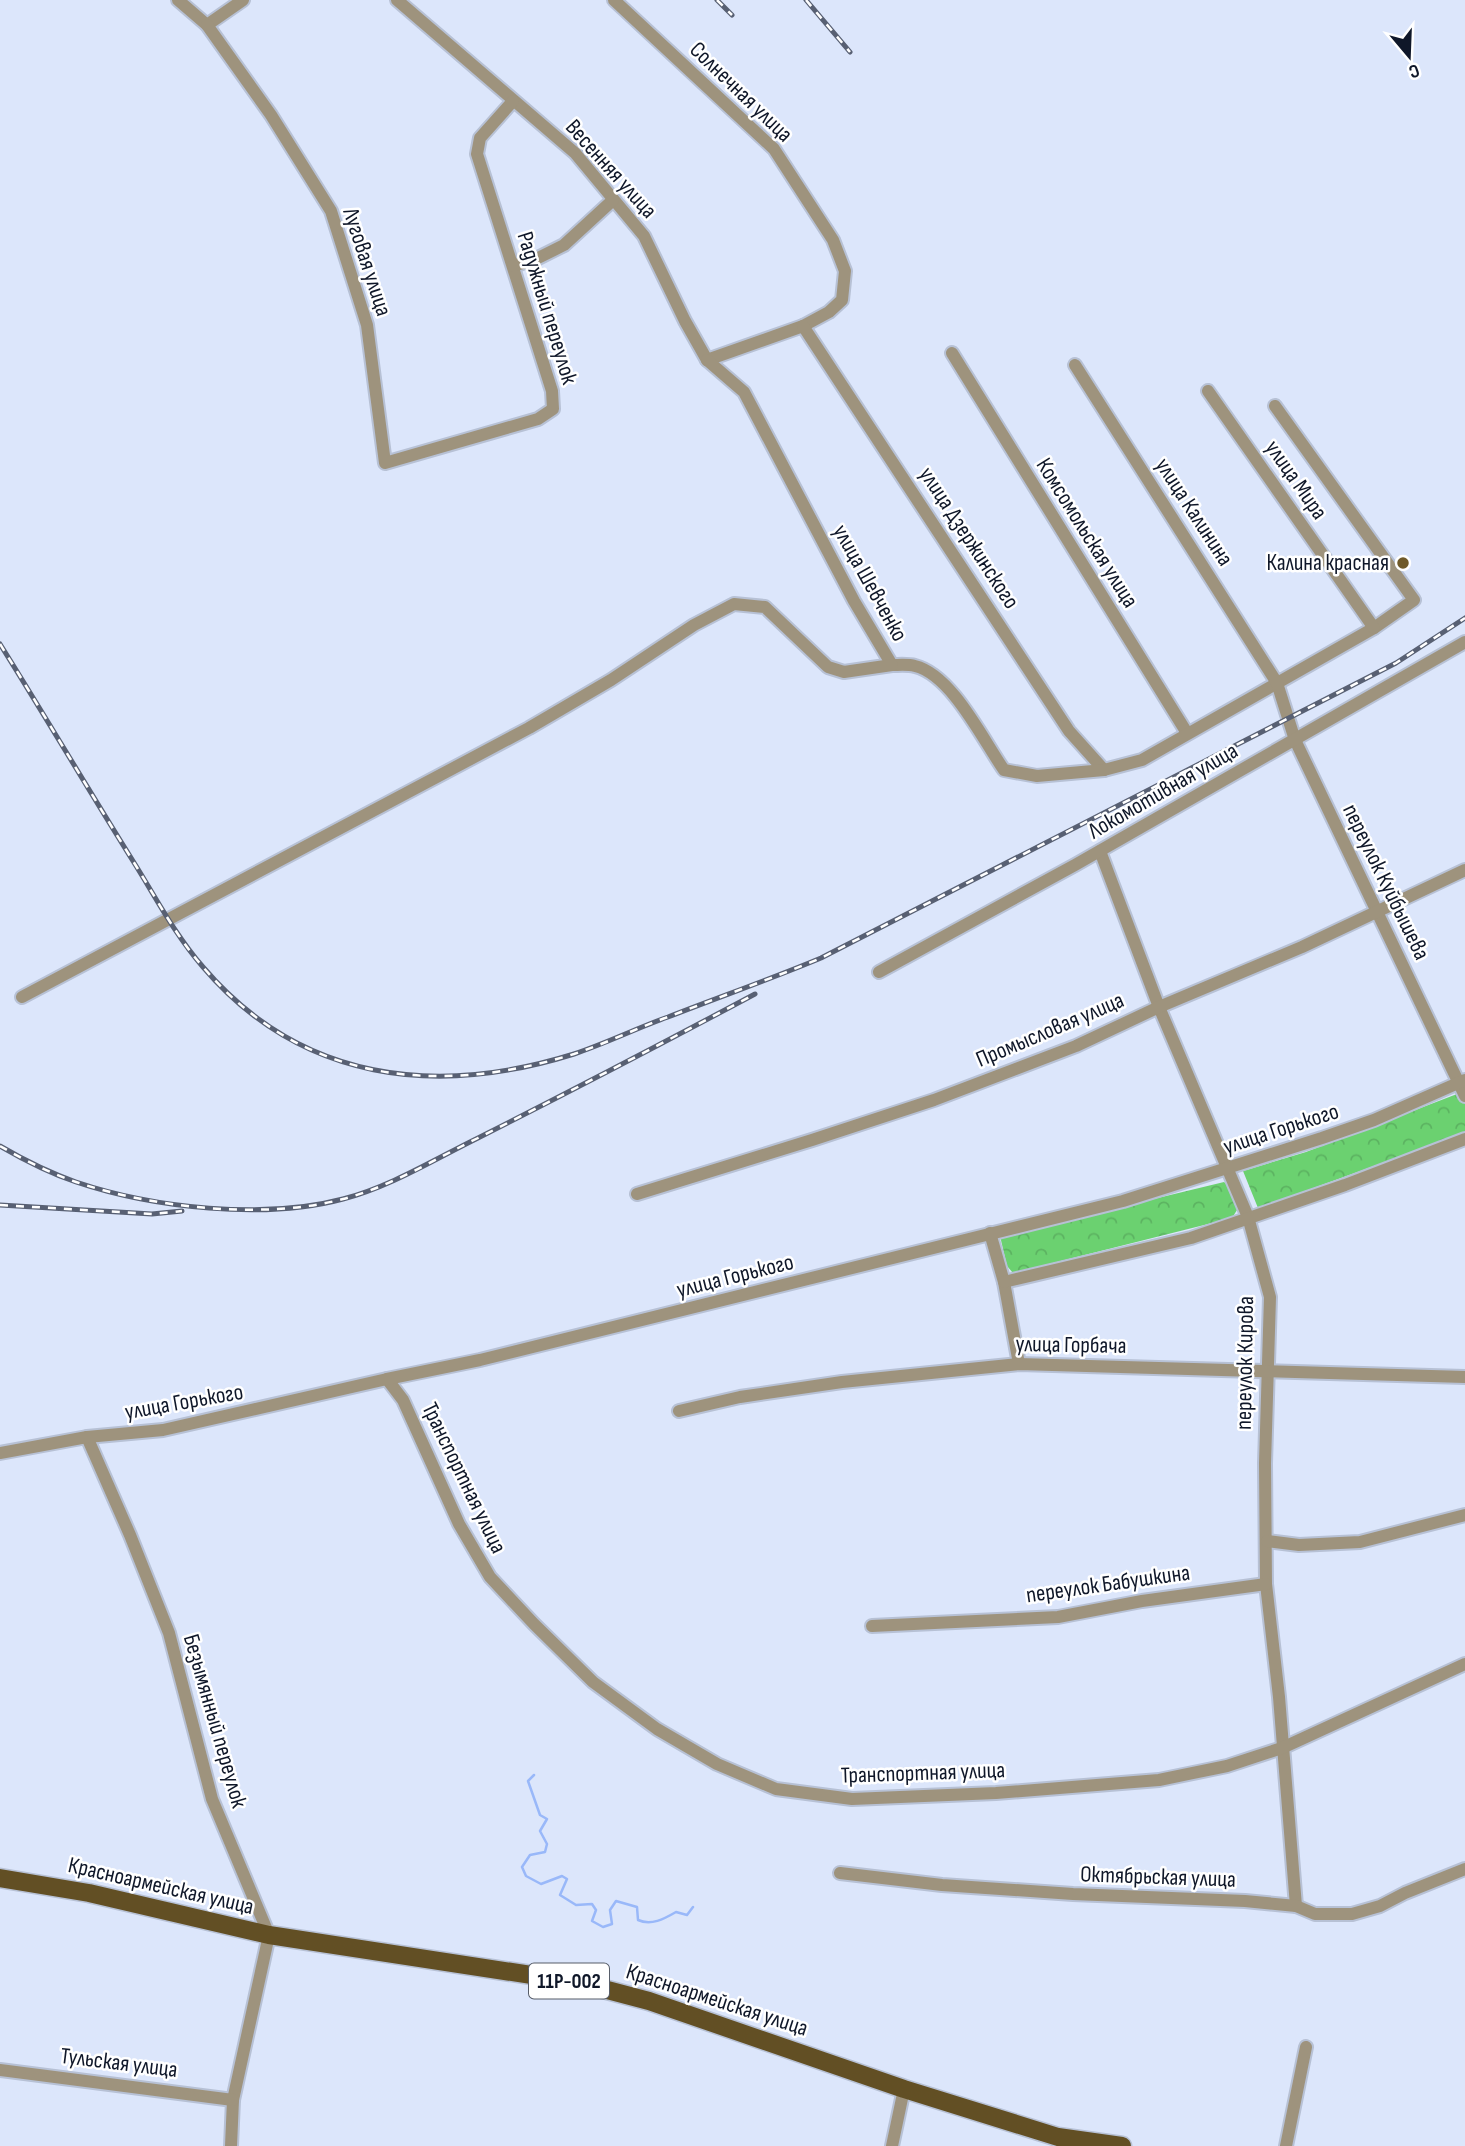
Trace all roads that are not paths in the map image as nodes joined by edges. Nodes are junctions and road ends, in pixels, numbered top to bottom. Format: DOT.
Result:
graph roads {
  1 [pos="178,0"];
  2 [pos="243,0"];
  3 [pos="397,0"];
  4 [pos="614,0"];
  5 [pos="207,25"];
  6 [pos="513,101"];
  7 [pos="613,200"];
  8 [pos="513,266"];
  9 [pos="803,326"];
  10 [pos="952,353"];
  11 [pos="707,360"];
  12 [pos="1075,365"];
  13 [pos="1208,391"];
  14 [pos="1275,406"];
  15 [pos="385,463"];
  16 [pos="1374,628"];
  17 [pos="1465,642"];
  18 [pos="892,665"];
  19 [pos="1277,683"];
  20 [pos="1187,733"];
  21 [pos="1295,740"];
  22 [pos="1104,770"];
  23 [pos="1100,851"];
  24 [pos="1465,870"];
  25 [pos="1377,910"];
  26 [pos="878,972"];
  27 [pos="22,997"];
  28 [pos="1159,1007"];
  29 [pos="1462,1081"];
  30 [pos="1465,1096"];
  31 [pos="1465,1139"];
  32 [pos="1227,1169"];
  33 [pos="637,1194"];
  34 [pos="1248,1217"];
  35 [pos="990,1233"];
  36 [pos="1004,1282"];
  37 [pos="1019,1364"];
  38 [pos="1268,1370"];
  39 [pos="1465,1377"];
  40 [pos="387,1379"];
  41 [pos="679,1411"];
  42 [pos="87,1437"];
  43 [pos="0,1453"];
  44 [pos="1465,1515"];
  45 [pos="1267,1541"];
  46 [pos="1266,1584"];
  47 [pos="872,1626"];
  48 [pos="1465,1664"];
  49 [pos="1282,1748"];
  50 [pos="1465,1870"];
  51 [pos="840,1873"];
  52 [pos="0,1878"];
  53 [pos="1296,1906"];
  54 [pos="268,1935"];
  55 [pos="1306,2047"];
  56 [pos="0,2070"];
  57 [pos="904,2089"];
  58 [pos="233,2099"];
  59 [pos="231,2146"];
  60 [pos="892,2146"];
  61 [pos="1122,2146"];
  62 [pos="1286,2146"];
  1 -- 5 [label="street"];
  2 -- 5 [label="street"];
  3 -- 6 [label="street, Весенняя улица"];
  4 -- 9 [label="street, Солнечная улица"];
  5 -- 15 [label="street, Луговая улица"];
  6 -- 7 [label="street, Весенняя улица"];
  6 -- 8 [label="street, Радужный переулок"];
  7 -- 8 [label="street"];
  7 -- 11 [label="street, Весенняя улица"];
  8 -- 15 [label="street, Радужный переулок"];
  9 -- 11 [label="street"];
  9 -- 22 [label="street, улица Дзержинского"];
  10 -- 20 [label="street, Комсомольская улица"];
  11 -- 18 [label="street, улица Шевченко"];
  12 -- 19 [label="street, улица Калинина"];
  13 -- 16 [label="street, улица Мира"];
  14 -- 16 [label="street, улица Шевченко"];
  16 -- 19 [label="street, улица Шевченко"];
  17 -- 21 [label="street, Локомотивная улица"];
  18 -- 22 [label="street, улица Шевченко"];
  18 -- 27 [label="street"];
  19 -- 20 [label="street, улица Шевченко"];
  19 -- 21 [label="street, переулок Куйбышева"];
  20 -- 22 [label="street, улица Шевченко"];
  21 -- 23 [label="street, Локомотивная улица"];
  21 -- 25 [label="street, переулок Куйбышева"];
  23 -- 26 [label="street, Локомотивная улица"];
  23 -- 28 [label="street, переулок Кирова"];
  24 -- 25 [label="street, Промысловая улица"];
  25 -- 28 [label="street, Промысловая улица"];
  25 -- 29 [label="street, переулок Куйбышева"];
  28 -- 32 [label="street, переулок Кирова"];
  28 -- 33 [label="street, Промысловая улица"];
  29 -- 30 [label="street, переулок Куйбышева"];
  29 -- 32 [label="street, улица Горького"];
  31 -- 34 [label="street"];
  32 -- 34 [label="street, переулок Кирова"];
  32 -- 35 [label="street, улица Горького"];
  34 -- 36 [label="street"];
  34 -- 38 [label="street, переулок Кирова"];
  35 -- 36 [label="street"];
  35 -- 40 [label="street, улица Горького"];
  36 -- 37 [label="street"];
  37 -- 38 [label="street, улица Горбача"];
  37 -- 41 [label="street, улица Горбача"];
  38 -- 39 [label="street, улица Горбача"];
  38 -- 45 [label="street, переулок Кирова"];
  40 -- 42 [label="street, улица Горького"];
  40 -- 49 [label="street, Транспортная улица"];
  42 -- 43 [label="street, улица Горького"];
  42 -- 54 [label="street, Безымянный переулок"];
  44 -- 45 [label="street"];
  45 -- 46 [label="street, переулок Кирова"];
  46 -- 47 [label="street, переулок Бабушкина"];
  46 -- 49 [label="street, переулок Кирова"];
  48 -- 49 [label="street, Транспортная улица"];
  49 -- 53 [label="street, переулок Кирова"];
  50 -- 53 [label="street, Октябрьская улица"];
  51 -- 53 [label="street, Октябрьская улица"];
  52 -- 54 [label="main road, Красноармейская улица / 11Р-002"];
  54 -- 57 [label="main road, Красноармейская улица / 11Р-002"];
  54 -- 58 [label="street"];
  55 -- 62 [label="street"];
  56 -- 58 [label="street, Тульская улица"];
  57 -- 60 [label="street"];
  57 -- 61 [label="main road, Красноармейская улица / 11Р-002"];
  58 -- 59 [label="street"];
}
